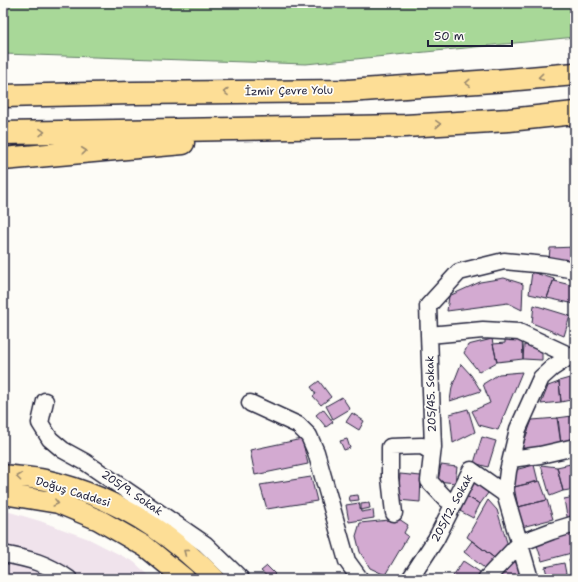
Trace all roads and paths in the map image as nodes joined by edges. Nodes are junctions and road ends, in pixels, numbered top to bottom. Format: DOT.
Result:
graph roads {
  1 [pos="575,74"];
  2 [pos="3,85"];
  3 [pos="134,93"];
  4 [pos="3,96"];
  5 [pos="575,113"];
  6 [pos="405,126"];
  7 [pos="3,133"];
  8 [pos="3,159"];
  9 [pos="575,270"];
  10 [pos="429,335"];
  11 [pos="573,357"];
  12 [pos="45,401"];
  13 [pos="250,403"];
  14 [pos="575,448"];
  15 [pos="432,452"];
  16 [pos="511,459"];
  17 [pos="3,475"];
  18 [pos="3,494"];
  19 [pos="505,494"];
  20 [pos="454,503"];
  21 [pos="394,514"];
  22 [pos="575,524"];
  23 [pos="520,543"];
  24 [pos="3,554"];
  25 [pos="69,579"];
  26 [pos="185,579"];
  27 [pos="215,579"];
  28 [pos="241,579"];
  29 [pos="360,579"];
  30 [pos="410,579"];
  31 [pos="486,579"];
  32 [pos="530,579"];
  1 -- 3 [label="highway, İzmir Çevre Yolu, one-way"];
  2 -- 3 [label="highway"];
  3 -- 4 [label="highway, İzmir Çevre Yolu"];
  6 -- 5 [label="highway, one-way"];
  7 -- 6 [label="highway, one-way"];
  8 -- 6 [label="highway, one-way"];
  9 -- 10 [label="street, 205/45. Sokak"];
  10 -- 11 [label="street"];
  10 -- 15 [label="street, 205/45. Sokak"];
  11 -- 16 [label="street"];
  12 -- 28 [label="street, 205/9. Sokak"];
  13 -- 29 [label="street"];
  14 -- 16 [label="street"];
  15 -- 20 [label="street, 205/45. Sokak"];
  15 -- 21 [label="street, 205/45. Sokak"];
  16 -- 19 [label="street"];
  27 -- 17 [label="main road, Doğuş Caddesi, one-way"];
  18 -- 26 [label="main road, Doğuş Caddesi, one-way"];
  19 -- 20 [label="street, 205/12. Sokak"];
  19 -- 23 [label="street"];
  20 -- 30 [label="street, 205/12. Sokak"];
  22 -- 23 [label="street"];
  23 -- 31 [label="street"];
  23 -- 32 [label="street"];
  24 -- 25 [label="street"];
}
